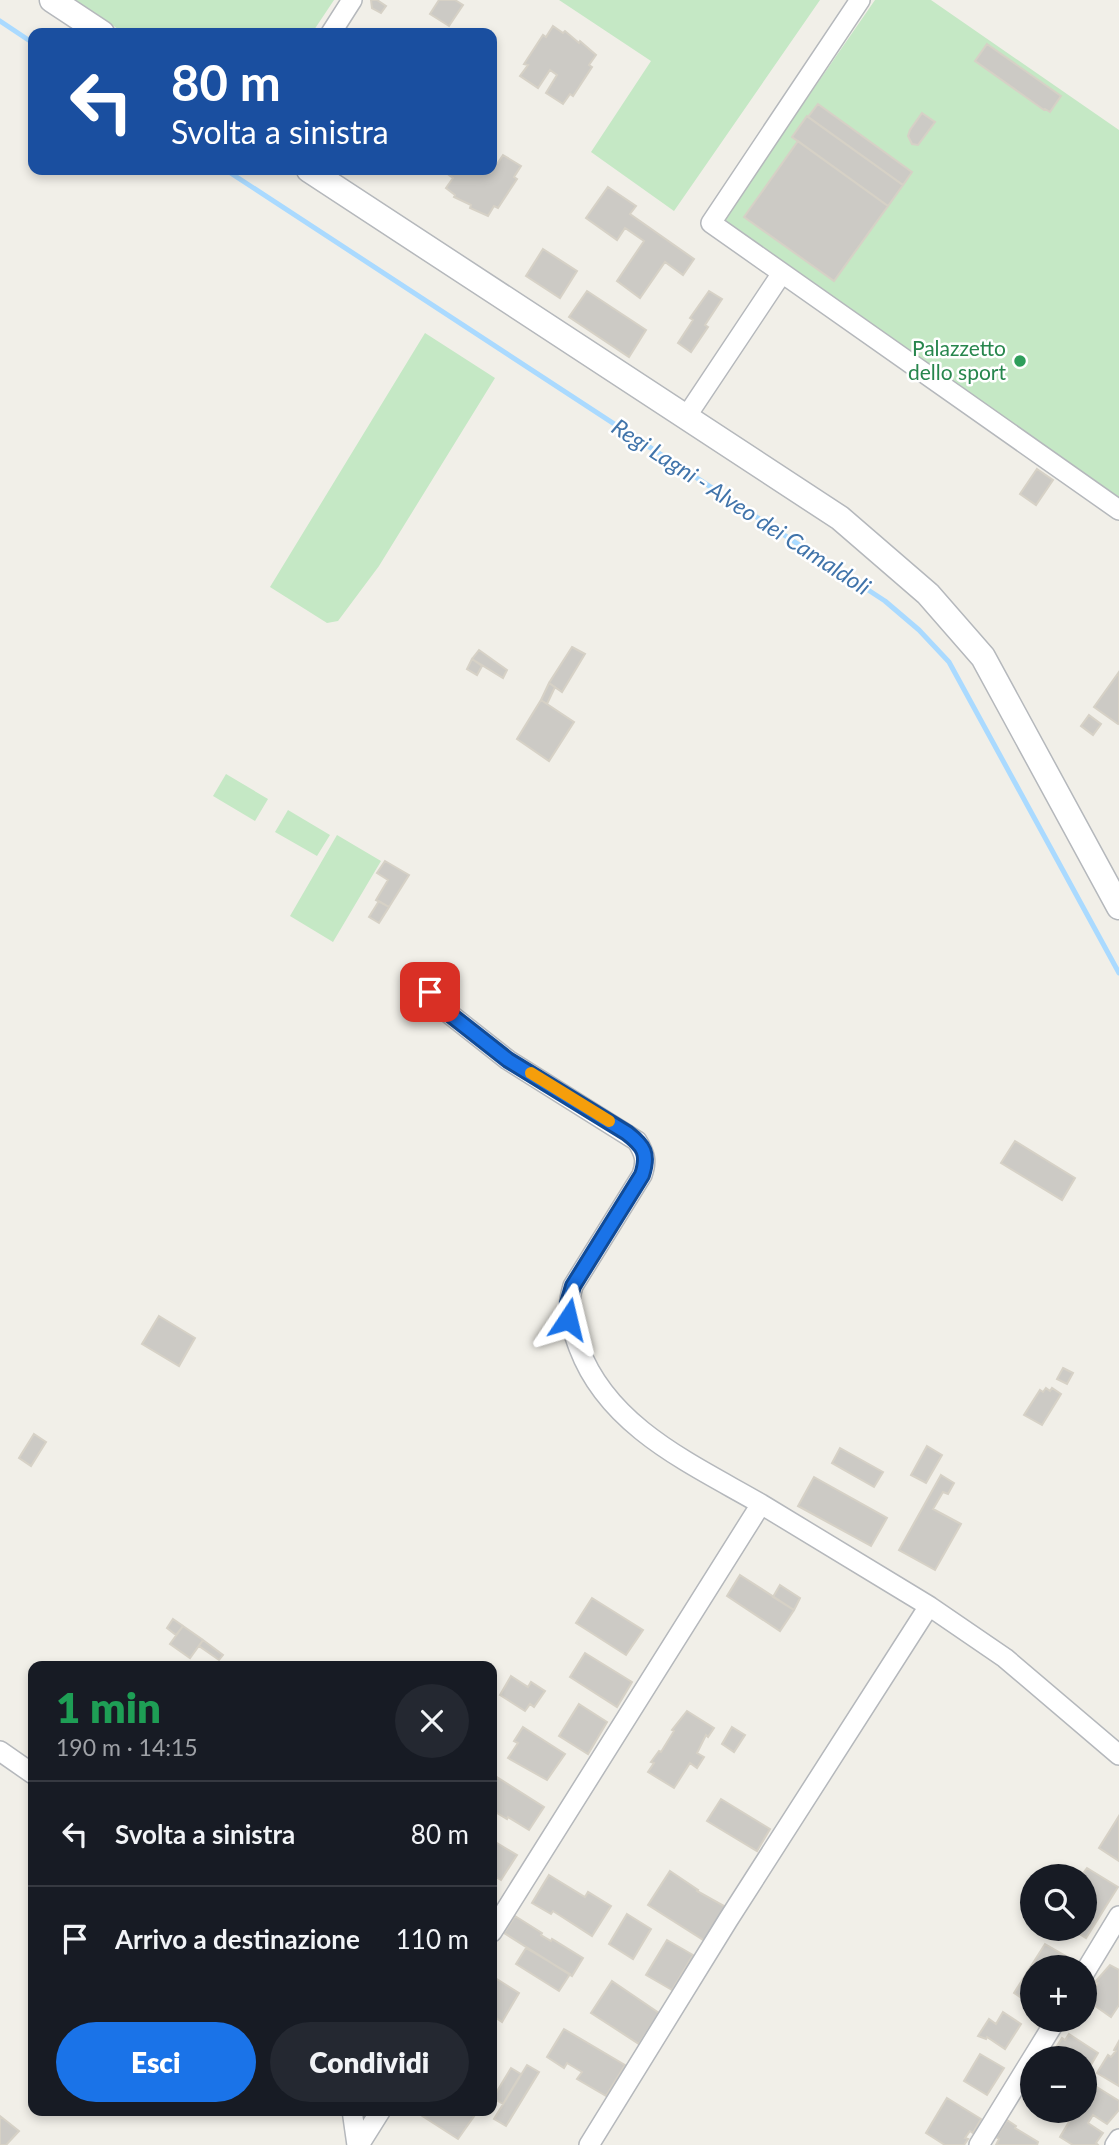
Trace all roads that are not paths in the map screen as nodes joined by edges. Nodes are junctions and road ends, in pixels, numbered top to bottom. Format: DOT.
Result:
graph roads {
  1 [pos="52,0"];
  2 [pos="352,0"];
  3 [pos="860,0"];
  4 [pos="94,28"];
  5 [pos="334,28"];
  6 [pos="317,175"];
  7 [pos="782,272"];
  8 [pos="686,417"];
  9 [pos="1119,510"];
  10 [pos="1119,907"];
  11 [pos="430,992"];
  12 [pos="761,1504"];
  13 [pos="929,1606"];
  14 [pos="0,1751"];
  15 [pos="1119,1755"];
  16 [pos="28,1771"];
  17 [pos="1119,1916"];
  18 [pos="497,1924"];
  19 [pos="1095,1955"];
  20 [pos="1049,2032"];
  21 [pos="353,2116"];
  22 [pos="377,2116"];
  23 [pos="1119,2139"];
  24 [pos="358,2145"];
  25 [pos="589,2145"];
  26 [pos="979,2145"];
  27 [pos="1115,2145"];
  1 -- 4 [label="street"];
  2 -- 5 [label="street"];
  3 -- 7 [label="street"];
  6 -- 8 [label="street"];
  7 -- 8 [label="street"];
  7 -- 9 [label="street"];
  8 -- 10 [label="street"];
  11 -- 12 [label="street"];
  12 -- 13 [label="street"];
  12 -- 18 [label="street"];
  13 -- 15 [label="street"];
  13 -- 25 [label="street"];
  14 -- 16 [label="street"];
  17 -- 19 [label="street"];
  20 -- 26 [label="street"];
  21 -- 24 [label="street"];
  22 -- 24 [label="street"];
  23 -- 27 [label="street"];
}
